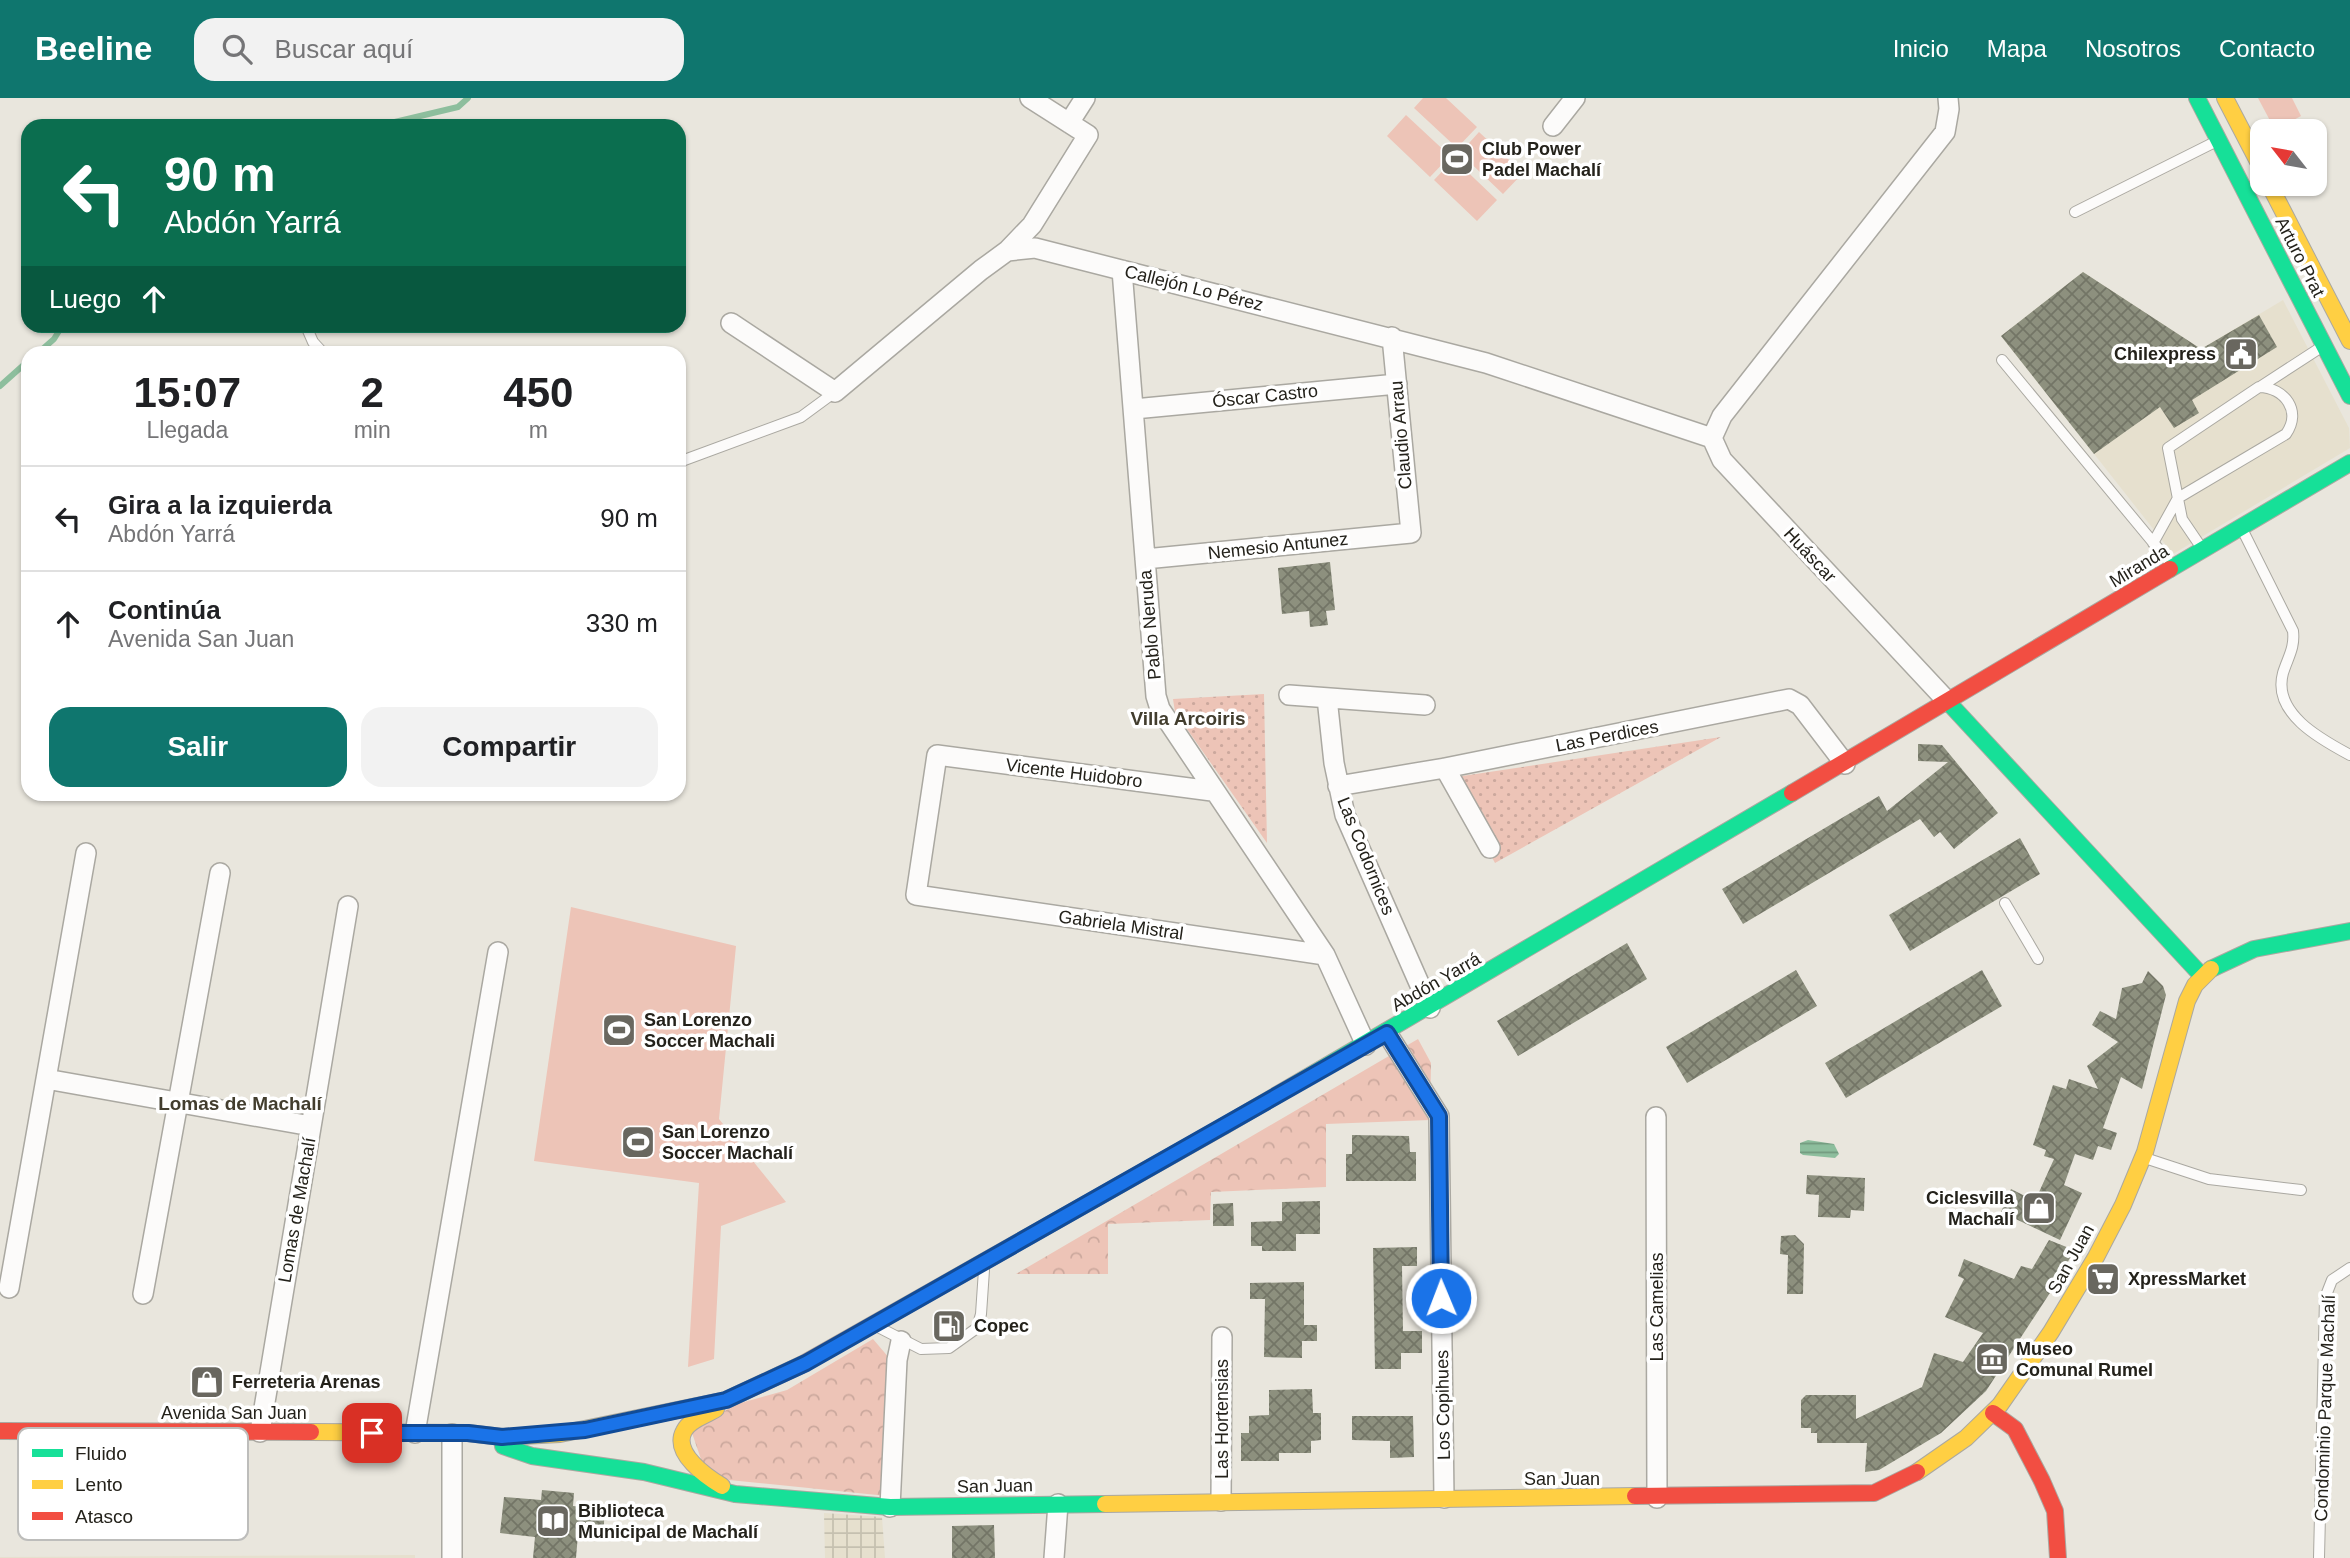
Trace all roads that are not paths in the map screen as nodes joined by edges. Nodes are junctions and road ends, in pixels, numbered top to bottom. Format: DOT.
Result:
graph roads {
  1 [pos="1030,98"];
  2 [pos="1085,98"];
  3 [pos="1575,98"];
  4 [pos="1948,98"];
  5 [pos="2197,98"];
  6 [pos="2225,98"];
  7 [pos="1069,123"];
  8 [pos="1553,126"];
  9 [pos="2219,141"];
  10 [pos="2250,147"];
  11 [pos="2275,196"];
  12 [pos="2075,212"];
  13 [pos="1007,251"];
  14 [pos="1122,270"];
  15 [pos="731,323"];
  16 [pos="1392,337"];
  17 [pos="2350,341"];
  18 [pos="2324,345"];
  19 [pos="2002,360"];
  20 [pos="1396,384"];
  21 [pos="2259,387"];
  22 [pos="835,392"];
  23 [pos="2350,396"];
  24 [pos="1134,409"];
  25 [pos="1712,438"];
  26 [pos="686,459"];
  27 [pos="2350,463"];
  28 [pos="2178,498"];
  29 [pos="2242,527"];
  30 [pos="1410,533"];
  31 [pos="2153,543"];
  32 [pos="2203,551"];
  33 [pos="1144,559"];
  34 [pos="2174,568"];
  35 [pos="1289,695"];
  36 [pos="1327,698"];
  37 [pos="1948,702"];
  38 [pos="1425,705"];
  39 [pos="2350,755"];
  40 [pos="1845,764"];
  41 [pos="1445,768"];
  42 [pos="1338,786"];
  43 [pos="1212,791"];
  44 [pos="1490,848"];
  45 [pos="86,853"];
  46 [pos="220,873"];
  47 [pos="916,895"];
  48 [pos="2005,903"];
  49 [pos="348,906"];
  50 [pos="2350,931"];
  51 [pos="498,952"];
  52 [pos="1325,955"];
  53 [pos="2038,958"];
  54 [pos="2202,976"];
  55 [pos="1430,1008"];
  56 [pos="1387,1033"];
  57 [pos="1366,1045"];
  58 [pos="46,1079"];
  59 [pos="178,1102"];
  60 [pos="1656,1117"];
  61 [pos="311,1126"];
  62 [pos="2144,1157"];
  63 [pos="2301,1190"];
  64 [pos="984,1259"];
  65 [pos="2350,1268"];
  66 [pos="9,1288"];
  67 [pos="143,1294"];
  68 [pos="873,1323"];
  69 [pos="1222,1338"];
  70 [pos="901,1341"];
  71 [pos="726,1400"];
  72 [pos="1993,1413"];
  73 [pos="0,1431"];
  74 [pos="18,1431"];
  75 [pos="248,1432"];
  76 [pos="260,1432"];
  77 [pos="415,1433"];
  78 [pos="460,1433"];
  79 [pos="735,1494"];
  80 [pos="1444,1498"];
  81 [pos="1657,1498"];
  82 [pos="1221,1501"];
  83 [pos="1058,1504"];
  84 [pos="890,1507"];
  85 [pos="452,1558"];
  86 [pos="1054,1558"];
  87 [pos="2058,1558"];
  88 [pos="2319,1558"];
  1 -- 7 [label="street"];
  2 -- 7 [label="street"];
  3 -- 8 [label="street"];
  4 -- 25 [label="street"];
  5 -- 9 [label="main road, Arturo Prat"];
  6 -- 10 [label="main road"];
  7 -- 13 [label="street"];
  9 -- 12 [label="lane"];
  9 -- 18 [label="main road, Arturo Prat"];
  11 -- 17 [label="main road, Arturo Prat"];
  13 -- 14 [label="street, Callejón Lo Pérez"];
  13 -- 22 [label="street"];
  14 -- 16 [label="street, Callejón Lo Pérez"];
  14 -- 24 [label="street, Pablo Neruda"];
  15 -- 22 [label="street"];
  16 -- 20 [label="street, Claudio Arrau"];
  16 -- 25 [label="street, Callejón Lo Pérez"];
  18 -- 21 [label="lane"];
  18 -- 23 [label="main road, Arturo Prat"];
  19 -- 31 [label="lane"];
  20 -- 24 [label="street, Óscar Castro"];
  20 -- 30 [label="street, Claudio Arrau"];
  21 -- 28 [label="lane"];
  21 -- 28 [label="lane"];
  22 -- 26 [label="lane"];
  24 -- 33 [label="street, Pablo Neruda"];
  25 -- 37 [label="street, Huáscar"];
  27 -- 29 [label="main road, Miranda"];
  28 -- 31 [label="lane"];
  28 -- 32 [label="lane"];
  29 -- 32 [label="main road, Miranda"];
  29 -- 39 [label="lane"];
  30 -- 33 [label="street, Nemesio Antunez"];
  31 -- 34 [label="lane"];
  32 -- 34 [label="main road, Miranda"];
  33 -- 43 [label="street, Pablo Neruda"];
  34 -- 37 [label="main road, Miranda"];
  35 -- 36 [label="street"];
  36 -- 38 [label="street"];
  36 -- 42 [label="street, Las Codornices"];
  37 -- 40 [label="main road, Abdón Yarrá"];
  37 -- 54 [label="main road, Huáscar"];
  40 -- 41 [label="street, Las Perdices"];
  40 -- 55 [label="main road, Abdón Yarrá"];
  41 -- 42 [label="street, Las Perdices"];
  41 -- 44 [label="street"];
  42 -- 55 [label="street, Las Codornices"];
  43 -- 47 [label="street, Vicente Huidobro"];
  43 -- 52 [label="street, Pablo Neruda"];
  45 -- 58 [label="street"];
  46 -- 59 [label="street"];
  47 -- 52 [label="street, Gabriela Mistral"];
  48 -- 53 [label="lane"];
  49 -- 61 [label="street, Lomas de Machalí"];
  50 -- 54 [label="main road, San Juan"];
  51 -- 77 [label="street"];
  52 -- 57 [label="street, Pablo Neruda"];
  54 -- 62 [label="main road, San Juan"];
  55 -- 56 [label="main road, Abdón Yarrá"];
  56 -- 57 [label="main road, Abdón Yarrá"];
  56 -- 80 [label="street, Los Copihues"];
  57 -- 64 [label="main road, Abdón Yarrá"];
  58 -- 59 [label="street"];
  58 -- 66 [label="street"];
  59 -- 61 [label="street"];
  59 -- 67 [label="street"];
  60 -- 81 [label="street, Las Camelias"];
  61 -- 76 [label="street, Lomas de Machalí"];
  62 -- 63 [label="lane"];
  62 -- 72 [label="main road, San Juan"];
  64 -- 68 [label="main road, Abdón Yarrá"];
  64 -- 70 [label="lane"];
  65 -- 88 [label="lane, Condominio Parque Machalí"];
  68 -- 70 [label="lane"];
  68 -- 71 [label="main road, Abdón Yarrá"];
  69 -- 82 [label="street, Las Hortensias"];
  70 -- 84 [label="street"];
  71 -- 78 [label="main road, Abdón Yarrá"];
  71 -- 79 [label="main road"];
  72 -- 81 [label="main road, San Juan"];
  72 -- 87 [label="main road"];
  73 -- 74 [label="main road, Avenida San Juan"];
  75 -- 76 [label="main road, Avenida San Juan"];
  76 -- 77 [label="main road, Avenida San Juan"];
  77 -- 78 [label="main road, Avenida San Juan"];
  78 -- 79 [label="main road, San Juan"];
  78 -- 85 [label="street"];
  79 -- 84 [label="main road, San Juan"];
  80 -- 81 [label="main road, San Juan"];
  80 -- 82 [label="main road, San Juan"];
  82 -- 83 [label="main road, San Juan"];
  83 -- 84 [label="main road, San Juan"];
  83 -- 86 [label="street"];
}
